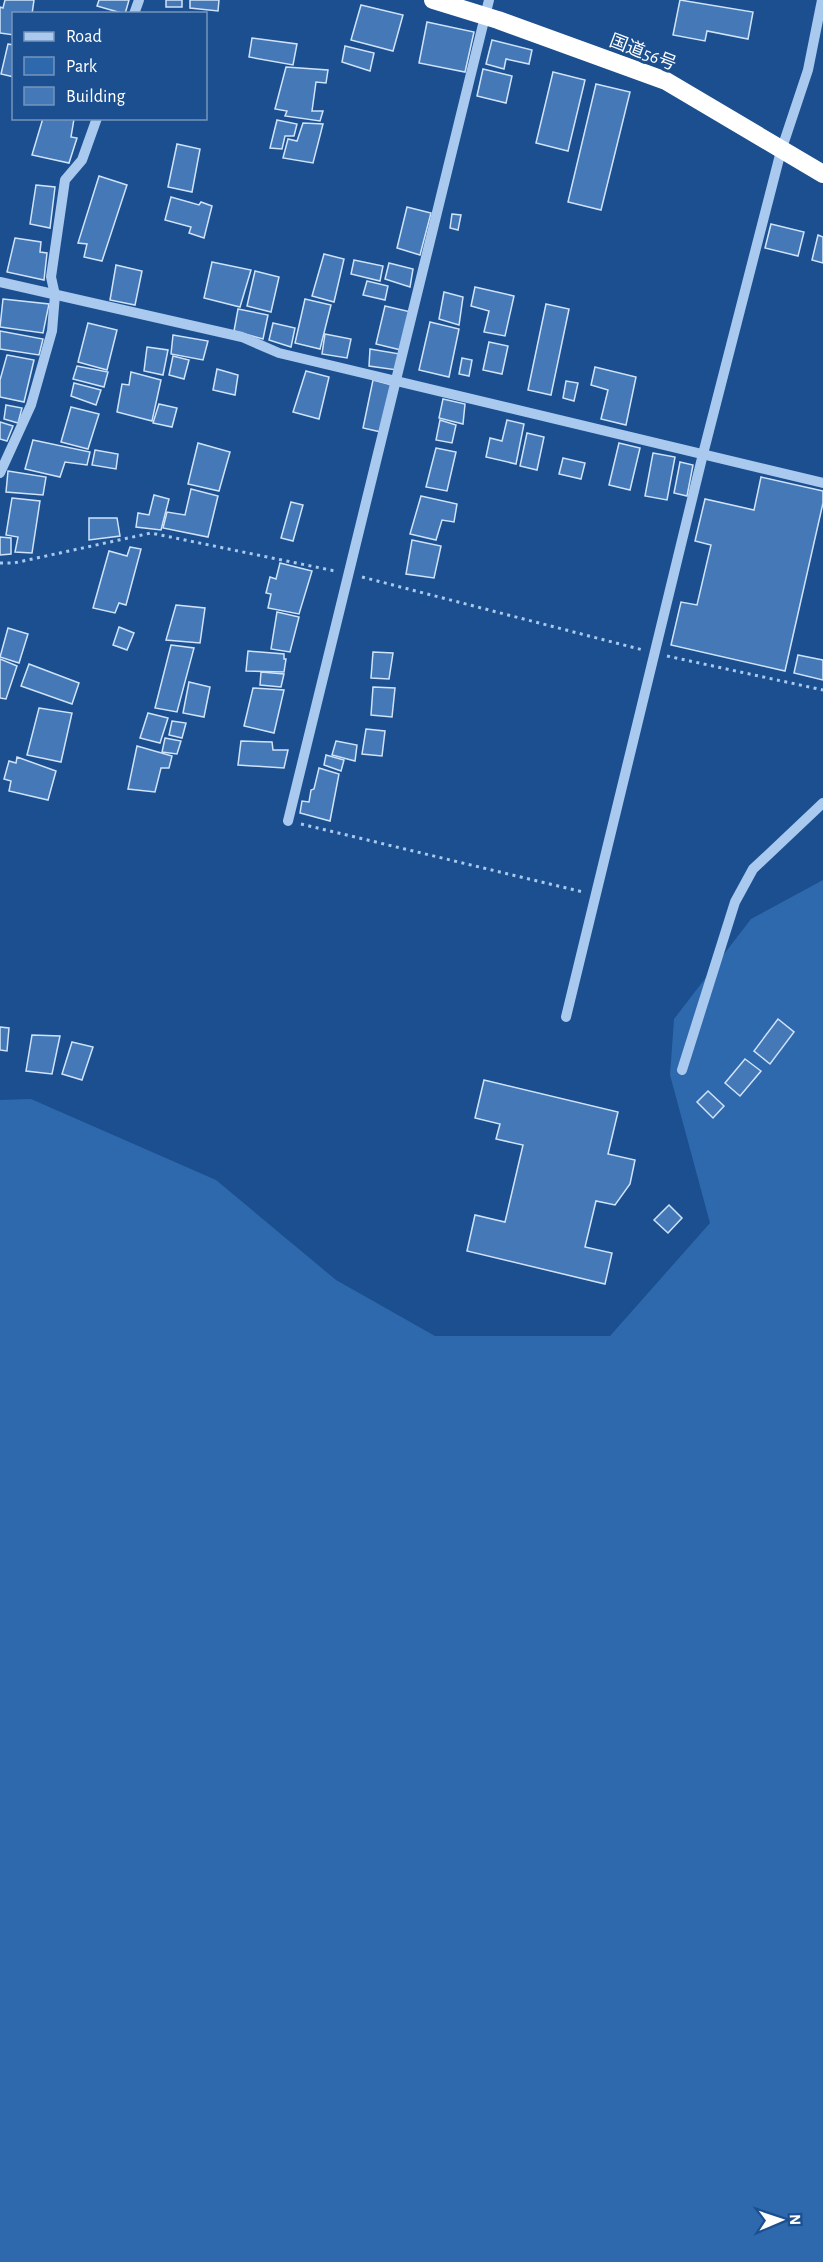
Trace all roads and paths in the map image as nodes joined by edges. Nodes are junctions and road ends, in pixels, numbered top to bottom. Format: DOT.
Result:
graph roads {
  1 [pos="433,0"];
  2 [pos="822,0"];
  3 [pos="487,9"];
  4 [pos="96,120"];
  5 [pos="781,151"];
  6 [pos="823,174"];
  7 [pos="0,282"];
  8 [pos="55,295"];
  9 [pos="397,381"];
  10 [pos="703,454"];
  11 [pos="0,472"];
  12 [pos="823,483"];
  13 [pos="0,563"];
  14 [pos="348,574"];
  15 [pos="655,653"];
  16 [pos="823,690"];
  17 [pos="823,803"];
  18 [pos="288,821"];
  19 [pos="596,895"];
  20 [pos="566,1017"];
  21 [pos="682,1070"];
  1 -- 3 [label="highway, 国道56号"];
  2 -- 5 [label="street"];
  3 -- 5 [label="highway, 国道56号"];
  3 -- 9 [label="street"];
  4 -- 8 [label="street"];
  5 -- 6 [label="highway, 国道56号"];
  5 -- 10 [label="street"];
  7 -- 8 [label="street"];
  8 -- 9 [label="street"];
  8 -- 11 [label="street"];
  9 -- 10 [label="street"];
  9 -- 14 [label="street"];
  10 -- 12 [label="street"];
  10 -- 15 [label="street"];
  13 -- 14 [label="path"];
  14 -- 15 [label="path"];
  14 -- 18 [label="street"];
  15 -- 16 [label="path"];
  15 -- 19 [label="street"];
  17 -- 21 [label="street"];
  18 -- 19 [label="path"];
  19 -- 20 [label="street"];
}
